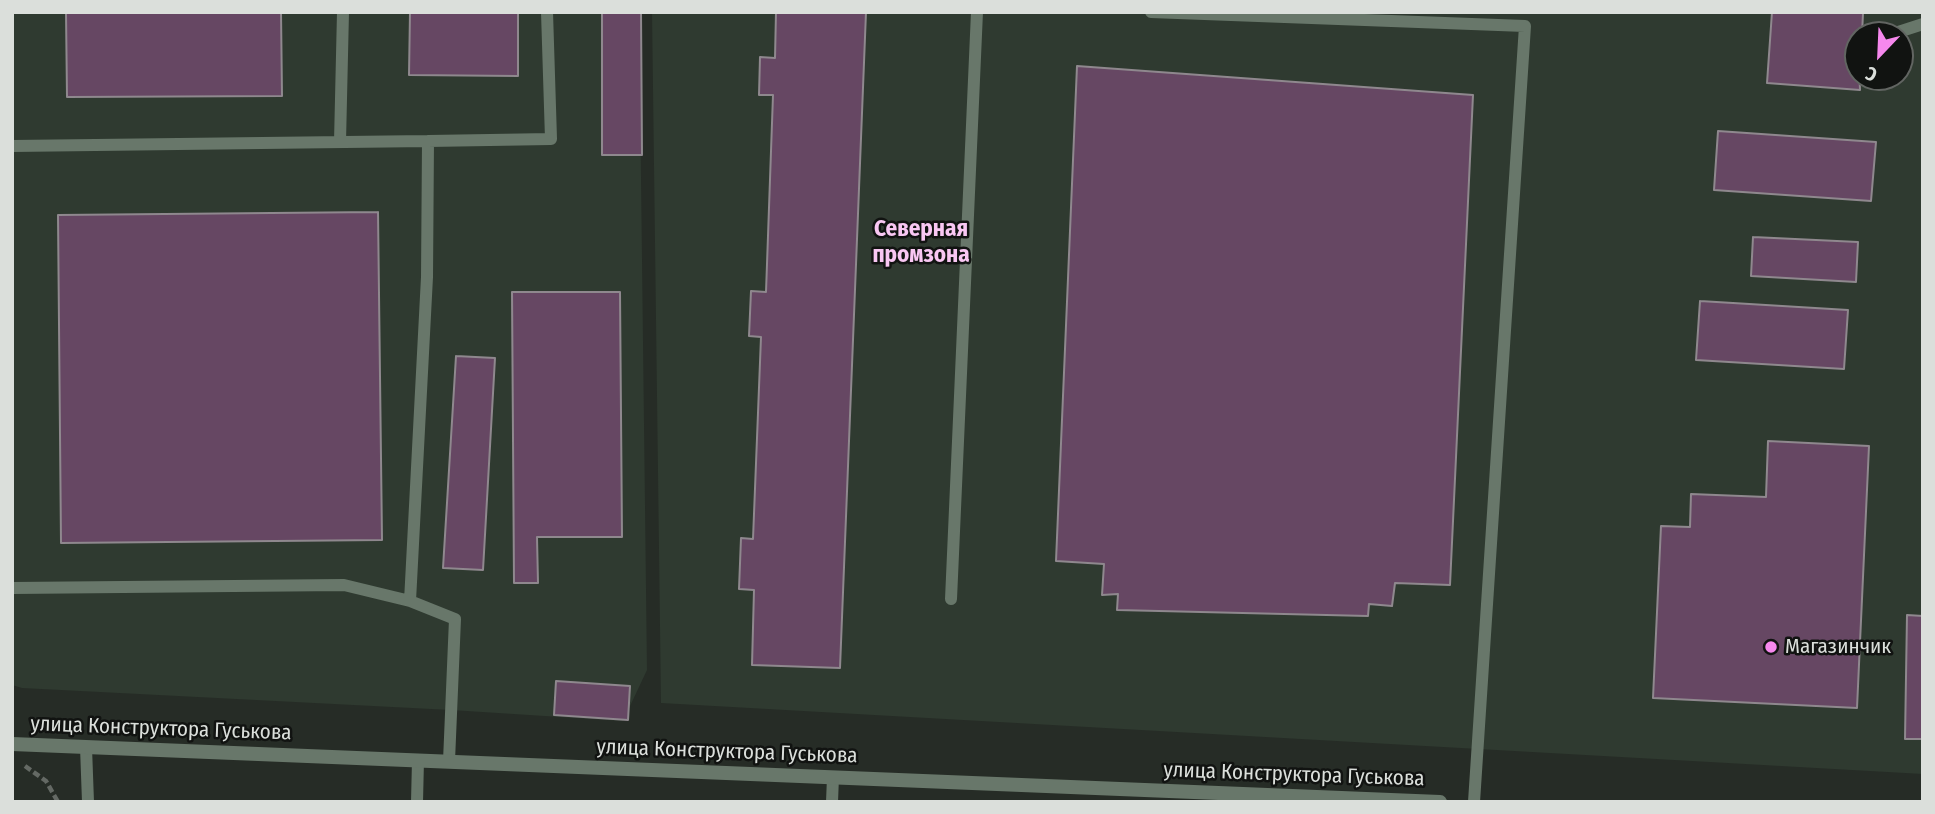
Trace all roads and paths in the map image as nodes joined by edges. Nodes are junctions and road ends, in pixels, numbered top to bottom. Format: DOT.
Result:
graph roads {
  1 [pos="343,12"];
  2 [pos="547,12"];
  3 [pos="977,12"];
  4 [pos="1151,12"];
  5 [pos="428,141"];
  6 [pos="340,142"];
  7 [pos="12,146"];
  8 [pos="12,588"];
  9 [pos="951,599"];
  10 [pos="410,601"];
  11 [pos="12,744"];
  12 [pos="86,747"];
  13 [pos="418,760"];
  14 [pos="449,761"];
  15 [pos="833,777"];
  16 [pos="1119,795"];
  17 [pos="88,802"];
  18 [pos="417,802"];
  19 [pos="832,802"];
  20 [pos="1440,802"];
  21 [pos="1474,802"];
  1 -- 6 [label="lane"];
  2 -- 5 [label="lane"];
  3 -- 9 [label="lane"];
  4 -- 21 [label="lane"];
  5 -- 6 [label="lane"];
  5 -- 10 [label="lane"];
  6 -- 7 [label="lane"];
  8 -- 10 [label="lane"];
  10 -- 14 [label="lane"];
  11 -- 12 [label="street, улица Конструктора Гуськова"];
  12 -- 13 [label="street, улица Конструктора Гуськова"];
  12 -- 17 [label="lane"];
  13 -- 14 [label="street, улица Конструктора Гуськова"];
  13 -- 18 [label="lane"];
  14 -- 15 [label="street, улица Конструктора Гуськова"];
  15 -- 16 [label="street, улица Конструктора Гуськова"];
  15 -- 19 [label="lane"];
  16 -- 20 [label="street, улица Конструктора Гуськова"];
}
